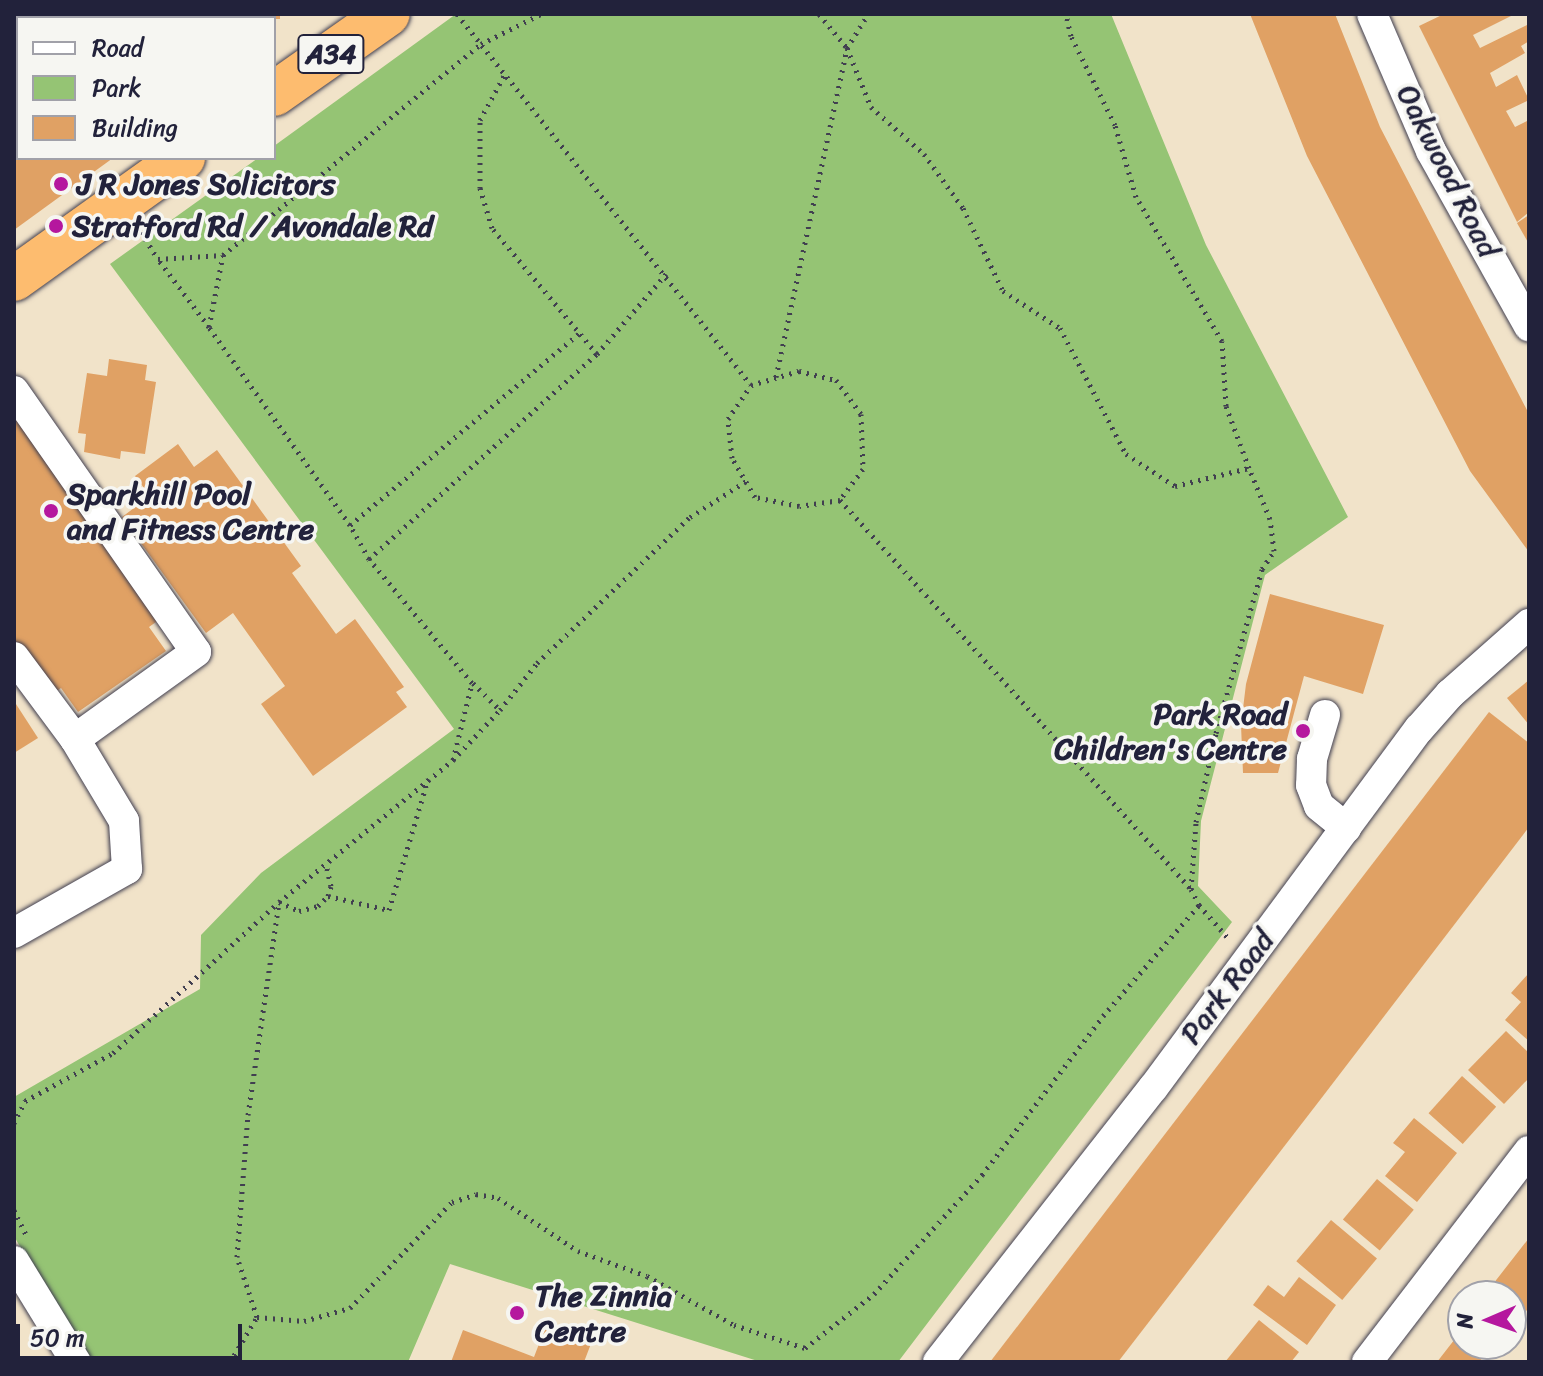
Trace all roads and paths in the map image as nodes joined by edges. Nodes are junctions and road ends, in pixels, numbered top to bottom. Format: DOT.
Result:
graph roads {
  1 [pos="388,14"];
  2 [pos="457,14"];
  3 [pos="541,14"];
  4 [pos="819,14"];
  5 [pos="868,14"];
  6 [pos="1066,14"];
  7 [pos="1372,14"];
  8 [pos="481,44"];
  9 [pos="847,48"];
  10 [pos="506,72"];
  11 [pos="276,93"];
  12 [pos="180,160"];
  13 [pos="223,255"];
  14 [pos="666,274"];
  15 [pos="14,279"];
  16 [pos="1529,326"];
  17 [pos="209,327"];
  18 [pos="581,332"];
  19 [pos="597,354"];
  20 [pos="776,378"];
  21 [pos="751,385"];
  22 [pos="14,391"];
  23 [pos="1249,468"];
  24 [pos="748,480"];
  25 [pos="840,500"];
  26 [pos="350,525"];
  27 [pos="369,559"];
  28 [pos="1529,624"];
  29 [pos="14,657"];
  30 [pos="472,683"];
  31 [pos="500,710"];
  32 [pos="1325,715"];
  33 [pos="75,739"];
  34 [pos="453,760"];
  35 [pos="429,777"];
  36 [pos="1346,828"];
  37 [pos="326,864"];
  38 [pos="1191,889"];
  39 [pos="328,896"];
  40 [pos="279,902"];
  41 [pos="1199,905"];
  42 [pos="14,933"];
  43 [pos="1247,958"];
  44 [pos="14,1123"];
  45 [pos="1529,1151"];
  46 [pos="14,1261"];
  47 [pos="257,1317"];
  48 [pos="76,1362"];
  49 [pos="230,1362"];
  50 [pos="938,1362"];
  51 [pos="1367,1362"];
  1 -- 11 [label="highway, A34"];
  2 -- 8 [label="path"];
  3 -- 8 [label="path"];
  4 -- 9 [label="path"];
  5 -- 9 [label="path"];
  6 -- 23 [label="path"];
  7 -- 16 [label="street, Oakwood Road"];
  8 -- 10 [label="path"];
  8 -- 13 [label="path"];
  9 -- 20 [label="path"];
  9 -- 23 [label="path"];
  10 -- 14 [label="path"];
  10 -- 18 [label="path"];
  12 -- 15 [label="highway"];
  13 -- 17 [label="path"];
  13 -- 17 [label="path"];
  14 -- 19 [label="path"];
  14 -- 21 [label="path"];
  17 -- 26 [label="path"];
  18 -- 19 [label="path"];
  18 -- 26 [label="path"];
  19 -- 27 [label="path"];
  20 -- 21 [label="path"];
  20 -- 25 [label="path"];
  21 -- 24 [label="path"];
  22 -- 33 [label="street"];
  23 -- 38 [label="path"];
  24 -- 25 [label="path"];
  24 -- 31 [label="path"];
  25 -- 38 [label="path"];
  26 -- 27 [label="path"];
  27 -- 30 [label="path"];
  28 -- 36 [label="street, Park Road"];
  29 -- 33 [label="street"];
  30 -- 31 [label="path"];
  30 -- 34 [label="path"];
  31 -- 34 [label="path"];
  32 -- 36 [label="street"];
  33 -- 42 [label="street"];
  34 -- 35 [label="path"];
  35 -- 37 [label="path"];
  35 -- 39 [label="path"];
  36 -- 43 [label="street, Park Road"];
  37 -- 39 [label="path"];
  37 -- 40 [label="path"];
  38 -- 41 [label="path"];
  39 -- 40 [label="path"];
  40 -- 44 [label="path"];
  40 -- 47 [label="path"];
  41 -- 43 [label="path"];
  41 -- 47 [label="path"];
  43 -- 50 [label="street, Park Road"];
  45 -- 51 [label="street"];
  46 -- 48 [label="street"];
  47 -- 49 [label="path"];
}
